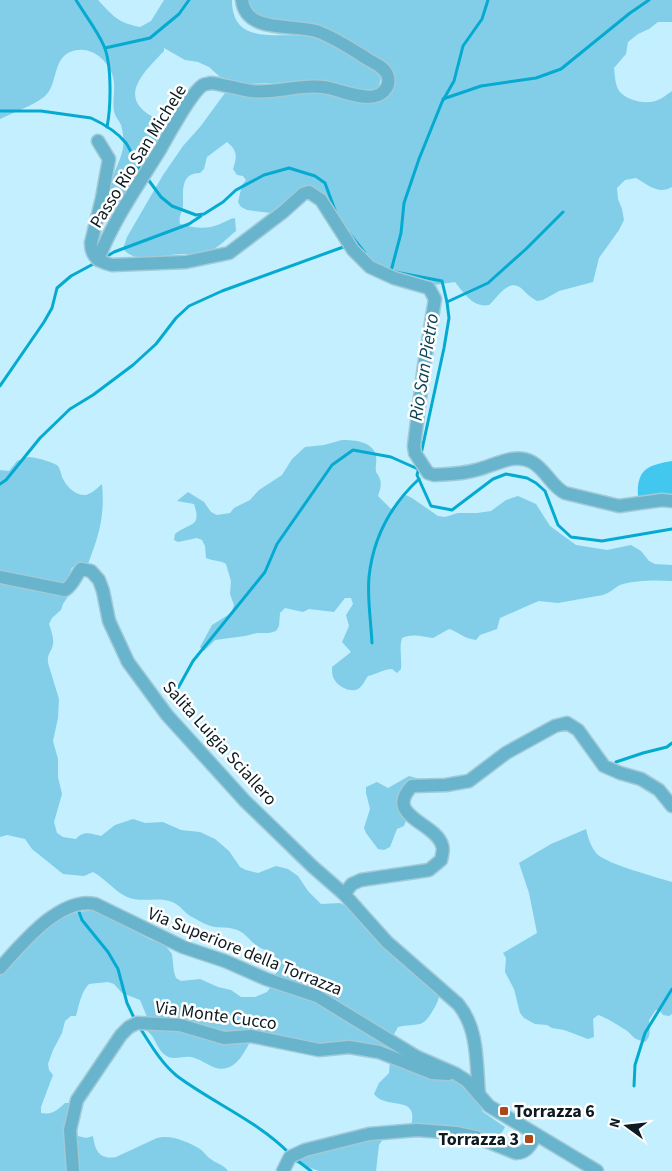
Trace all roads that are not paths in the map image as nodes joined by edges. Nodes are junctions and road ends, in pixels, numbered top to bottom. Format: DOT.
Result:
graph roads {
  1 [pos="242,0"];
  2 [pos="98,141"];
  3 [pos="98,260"];
  4 [pos="672,501"];
  5 [pos="0,577"];
  6 [pos="672,806"];
  7 [pos="344,894"];
  8 [pos="0,968"];
  9 [pos="456,1074"];
  10 [pos="479,1095"];
  11 [pos="536,1136"];
  12 [pos="73,1171"];
  13 [pos="283,1171"];
  14 [pos="597,1171"];
  1 -- 3 [label="street, Passo Rio San Michele"];
  2 -- 3 [label="street"];
  3 -- 4 [label="street"];
  5 -- 7 [label="street, Salita Luigia Sciallero"];
  6 -- 7 [label="street"];
  7 -- 10 [label="street, Salita Luigia Sciallero"];
  8 -- 9 [label="street, Via Superiore della Torrazza"];
  9 -- 10 [label="street, Via Superiore della Torrazza"];
  9 -- 12 [label="street, Via Monte Cucco"];
  10 -- 11 [label="street, Via Superiore della Torrazza"];
  11 -- 13 [label="street"];
  11 -- 14 [label="street, Via Superiore della Torrazza"];
}
